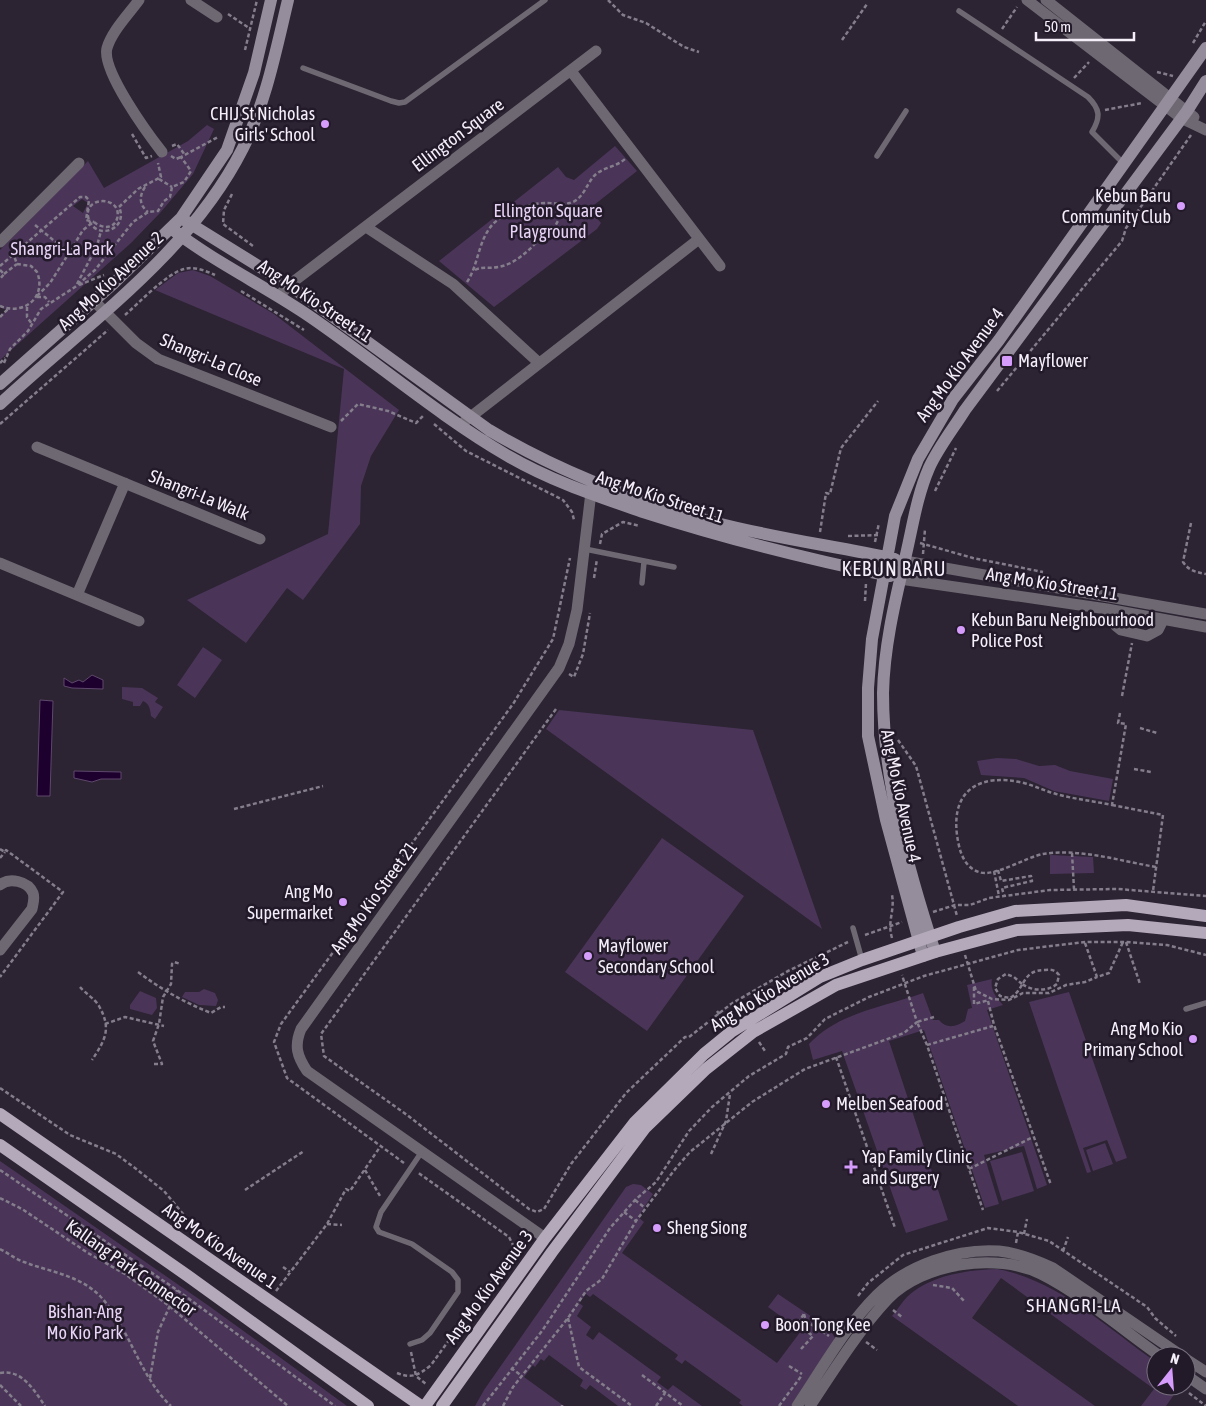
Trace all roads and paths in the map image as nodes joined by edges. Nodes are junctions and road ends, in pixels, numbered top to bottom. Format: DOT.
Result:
graph roads {
  1 [pos="139,0"];
  2 [pos="191,0"];
  3 [pos="256,0"];
  4 [pos="271,0"];
  5 [pos="288,0"];
  6 [pos="545,0"];
  7 [pos="608,0"];
  8 [pos="1046,0"];
  9 [pos="1022,3"];
  10 [pos="867,4"];
  11 [pos="959,11"];
  12 [pos="216,17"];
  13 [pos="249,28"];
  14 [pos="1000,31"];
  15 [pos="842,40"];
  16 [pos="1206,48"];
  17 [pos="596,51"];
  18 [pos="699,52"];
  19 [pos="244,53"];
  20 [pos="1091,60"];
  21 [pos="303,68"];
  22 [pos="571,71"];
  23 [pos="1073,79"];
  24 [pos="1206,81"];
  25 [pos="1168,102"];
  26 [pos="1136,104"];
  27 [pos="1102,110"];
  28 [pos="906,111"];
  29 [pos="1184,115"];
  30 [pos="1206,129"];
  31 [pos="222,130"];
  32 [pos="1192,132"];
  33 [pos="219,137"];
  34 [pos="215,145"];
  35 [pos="631,152"];
  36 [pos="163,156"];
  37 [pos="877,156"];
  38 [pos="181,157"];
  39 [pos="79,163"];
  40 [pos="1123,163"];
  41 [pos="158,179"];
  42 [pos="148,184"];
  43 [pos="172,187"];
  44 [pos="233,192"];
  45 [pos="558,204"];
  46 [pos="148,212"];
  47 [pos="25,217"];
  48 [pos="181,218"];
  49 [pos="94,222"];
  50 [pos="192,226"];
  51 [pos="366,227"];
  52 [pos="172,229"];
  53 [pos="41,230"];
  54 [pos="102,231"];
  55 [pos="183,238"];
  56 [pos="699,239"];
  57 [pos="0,242"];
  58 [pos="255,248"];
  59 [pos="69,253"];
  60 [pos="14,256"];
  61 [pos="17,264"];
  62 [pos="0,266"];
  63 [pos="720,266"];
  64 [pos="0,270"];
  65 [pos="475,270"];
  66 [pos="4,274"];
  67 [pos="0,279"];
  68 [pos="223,279"];
  69 [pos="101,280"];
  70 [pos="289,285"];
  71 [pos="75,287"];
  72 [pos="240,290"];
  73 [pos="461,291"];
  74 [pos="279,296"];
  75 [pos="36,297"];
  76 [pos="94,301"];
  77 [pos="49,302"];
  78 [pos="0,306"];
  79 [pos="27,306"];
  80 [pos="8,309"];
  81 [pos="104,312"];
  82 [pos="0,317"];
  83 [pos="32,324"];
  84 [pos="116,324"];
  85 [pos="308,332"];
  86 [pos="6,357"];
  87 [pos="12,357"];
  88 [pos="538,362"];
  89 [pos="0,363"];
  90 [pos="0,384"];
  91 [pos="993,395"];
  92 [pos="2,398"];
  93 [pos="878,401"];
  94 [pos="418,409"];
  95 [pos="471,415"];
  96 [pos="0,424"];
  97 [pos="433,424"];
  98 [pos="460,425"];
  99 [pos="331,427"];
  100 [pos="958,444"];
  101 [pos="37,447"];
  102 [pos="125,483"];
  103 [pos="591,487"];
  104 [pos="934,494"];
  105 [pos="926,523"];
  106 [pos="1191,523"];
  107 [pos="575,524"];
  108 [pos="649,528"];
  109 [pos="813,531"];
  110 [pos="820,532"];
  111 [pos="827,533"];
  112 [pos="877,534"];
  113 [pos="841,536"];
  114 [pos="260,539"];
  115 [pos="925,544"];
  116 [pos="585,549"];
  117 [pos="598,552"];
  118 [pos="571,553"];
  119 [pos="887,557"];
  120 [pos="905,561"];
  121 [pos="644,562"];
  122 [pos="0,563"];
  123 [pos="674,566"];
  124 [pos="1206,574"];
  125 [pos="883,575"];
  126 [pos="900,579"];
  127 [pos="594,581"];
  128 [pos="642,583"];
  129 [pos="77,595"];
  130 [pos="1107,609"];
  131 [pos="590,610"];
  132 [pos="1206,614"];
  133 [pos="1163,620"];
  134 [pos="139,621"];
  135 [pos="1206,627"];
  136 [pos="1134,633"];
  137 [pos="542,658"];
  138 [pos="574,678"];
  139 [pos="1122,696"];
  140 [pos="556,708"];
  141 [pos="1120,713"];
  142 [pos="1140,728"];
  143 [pos="1157,733"];
  144 [pos="897,738"];
  145 [pos="1134,769"];
  146 [pos="1151,772"];
  147 [pos="323,786"];
  148 [pos="1112,805"];
  149 [pos="234,809"];
  150 [pos="0,849"];
  151 [pos="5,852"];
  152 [pos="1072,853"];
  153 [pos="0,858"];
  154 [pos="1156,867"];
  155 [pos="998,870"];
  156 [pos="994,871"];
  157 [pos="0,885"];
  158 [pos="1074,889"];
  159 [pos="1152,891"];
  160 [pos="999,896"];
  161 [pos="1004,896"];
  162 [pos="1206,896"];
  163 [pos="1206,916"];
  164 [pos="888,926"];
  165 [pos="853,928"];
  166 [pos="1206,933"];
  167 [pos="856,938"];
  168 [pos="924,940"];
  169 [pos="1085,942"];
  170 [pos="1125,942"];
  171 [pos="0,950"];
  172 [pos="929,954"];
  173 [pos="1206,955"];
  174 [pos="862,960"];
  175 [pos="181,964"];
  176 [pos="968,965"];
  177 [pos="138,972"];
  178 [pos="1097,977"];
  179 [pos="0,978"];
  180 [pos="904,982"];
  181 [pos="974,984"];
  182 [pos="1022,984"];
  183 [pos="1140,984"];
  184 [pos="80,987"];
  185 [pos="1048,991"];
  186 [pos="166,993"];
  187 [pos="992,999"];
  188 [pos="1010,999"];
  189 [pos="988,1001"];
  190 [pos="1206,1003"];
  191 [pos="225,1007"];
  192 [pos="1186,1009"];
  193 [pos="934,1016"];
  194 [pos="917,1022"];
  195 [pos="105,1024"];
  196 [pos="159,1024"];
  197 [pos="994,1025"];
  198 [pos="164,1026"];
  199 [pos="927,1044"];
  200 [pos="836,1057"];
  201 [pos="92,1060"];
  202 [pos="154,1064"];
  203 [pos="0,1088"];
  204 [pos="730,1092"];
  205 [pos="0,1114"];
  206 [pos="726,1121"];
  207 [pos="1033,1137"];
  208 [pos="0,1145"];
  209 [pos="380,1147"];
  210 [pos="304,1151"];
  211 [pos="421,1153"];
  212 [pos="711,1154"];
  213 [pos="969,1169"];
  214 [pos="0,1170"];
  215 [pos="366,1170"];
  216 [pos="424,1176"];
  217 [pos="1050,1185"];
  218 [pos="245,1190"];
  219 [pos="380,1196"];
  220 [pos="0,1198"];
  221 [pos="635,1200"];
  222 [pos="646,1208"];
  223 [pos="983,1210"];
  224 [pos="624,1212"];
  225 [pos="1027,1219"];
  226 [pos="636,1221"];
  227 [pos="327,1224"];
  228 [pos="342,1225"];
  229 [pos="895,1228"];
  230 [pos="1024,1234"];
  231 [pos="1068,1237"];
  232 [pos="545,1238"];
  233 [pos="206,1242"];
  234 [pos="0,1249"];
  235 [pos="1063,1251"];
  236 [pos="283,1267"];
  237 [pos="290,1272"];
  238 [pos="934,1287"];
  239 [pos="268,1288"];
  240 [pos="176,1290"];
  241 [pos="275,1292"];
  242 [pos="282,1297"];
  243 [pos="964,1301"];
  244 [pos="898,1304"];
  245 [pos="168,1305"];
  246 [pos="892,1310"];
  247 [pos="886,1316"];
  248 [pos="568,1318"];
  249 [pos="903,1318"];
  250 [pos="869,1335"];
  251 [pos="864,1341"];
  252 [pos="410,1344"];
  253 [pos="824,1344"];
  254 [pos="859,1346"];
  255 [pos="1146,1346"];
  256 [pos="1167,1346"];
  257 [pos="801,1349"];
  258 [pos="877,1350"];
  259 [pos="790,1366"];
  260 [pos="807,1367"];
  261 [pos="512,1368"];
  262 [pos="392,1371"];
  263 [pos="0,1373"];
  264 [pos="802,1374"];
  265 [pos="642,1375"];
  266 [pos="416,1376"];
  267 [pos="522,1377"];
  268 [pos="150,1380"];
  269 [pos="0,1385"];
  270 [pos="665,1393"];
  271 [pos="1193,1396"];
  272 [pos="21,1406"];
  273 [pos="45,1406"];
  274 [pos="171,1406"];
  275 [pos="288,1406"];
  276 [pos="335,1406"];
  277 [pos="368,1406"];
  278 [pos="421,1406"];
  279 [pos="425,1406"];
  280 [pos="442,1406"];
  281 [pos="483,1406"];
  282 [pos="503,1406"];
  283 [pos="632,1406"];
  284 [pos="656,1406"];
  285 [pos="683,1406"];
  286 [pos="779,1406"];
  287 [pos="797,1406"];
  288 [pos="810,1406"];
  289 [pos="1206,1406"];
  1 -- 36 [label="street"];
  2 -- 12 [label="street"];
  3 -- 13 [label="path"];
  4 -- 48 [label="main road, Ang Mo Kio Avenue 2"];
  5 -- 50 [label="main road, Ang Mo Kio Avenue 2"];
  6 -- 21 [label="lane"];
  7 -- 18 [label="path"];
  8 -- 25 [label="street"];
  9 -- 14 [label="path"];
  9 -- 25 [label="street"];
  10 -- 15 [label="path"];
  11 -- 40 [label="lane"];
  12 -- 13 [label="path"];
  13 -- 19 [label="path"];
  16 -- 25 [label="main road, Ang Mo Kio Avenue 4"];
  17 -- 22 [label="street, Ellington Square"];
  20 -- 23 [label="path"];
  22 -- 35 [label="street"];
  22 -- 51 [label="street, Ellington Square"];
  24 -- 29 [label="main road, Ang Mo Kio Avenue 4"];
  25 -- 29 [label="street"];
  25 -- 40 [label="main road, Ang Mo Kio Avenue 4"];
  26 -- 27 [label="path"];
  28 -- 37 [label="lane"];
  29 -- 30 [label="street"];
  29 -- 120 [label="main road, Ang Mo Kio Avenue 4"];
  31 -- 33 [label="path"];
  32 -- 91 [label="path"];
  33 -- 34 [label="path"];
  33 -- 38 [label="path"];
  35 -- 45 [label="path"];
  35 -- 56 [label="street"];
  36 -- 38 [label="path"];
  36 -- 41 [label="path"];
  38 -- 43 [label="path"];
  39 -- 47 [label="street"];
  40 -- 119 [label="main road, Ang Mo Kio Avenue 4"];
  41 -- 42 [label="path"];
  41 -- 43 [label="path"];
  42 -- 46 [label="path"];
  42 -- 54 [label="path, bridge"];
  43 -- 46 [label="path"];
  44 -- 58 [label="path"];
  45 -- 65 [label="path"];
  45 -- 65 [label="path"];
  46 -- 71 [label="path"];
  47 -- 53 [label="path"];
  47 -- 57 [label="street"];
  48 -- 50 [label="main road, Ang Mo Kio Street 11"];
  48 -- 52 [label="main road, Ang Mo Kio Avenue 2"];
  49 -- 53 [label="path"];
  49 -- 54 [label="path, bridge"];
  49 -- 59 [label="path"];
  50 -- 55 [label="main road, Ang Mo Kio Avenue 2"];
  50 -- 70 [label="main road, Ang Mo Kio Street 11"];
  51 -- 70 [label="street, Ellington Square"];
  51 -- 73 [label="street"];
  52 -- 55 [label="main road, Ang Mo Kio Street 11"];
  52 -- 76 [label="main road, Ang Mo Kio Avenue 2"];
  53 -- 59 [label="path"];
  53 -- 60 [label="path"];
  54 -- 71 [label="path"];
  55 -- 74 [label="main road, Ang Mo Kio Street 11"];
  55 -- 81 [label="main road, Ang Mo Kio Avenue 2"];
  56 -- 63 [label="street"];
  56 -- 88 [label="street"];
  59 -- 75 [label="path"];
  60 -- 61 [label="path"];
  60 -- 62 [label="path"];
  61 -- 66 [label="path"];
  61 -- 75 [label="path"];
  64 -- 66 [label="path"];
  65 -- 73 [label="path"];
  66 -- 67 [label="path"];
  68 -- 84 [label="path"];
  69 -- 71 [label="path"];
  70 -- 74 [label="street, Ellington Square"];
  70 -- 95 [label="main road, Ang Mo Kio Street 11"];
  71 -- 77 [label="path"];
  72 -- 85 [label="path"];
  73 -- 88 [label="street"];
  74 -- 98 [label="main road, Ang Mo Kio Street 11"];
  75 -- 77 [label="path"];
  75 -- 79 [label="path"];
  76 -- 81 [label="street, Shangri-La Close"];
  76 -- 90 [label="main road, Ang Mo Kio Avenue 2"];
  77 -- 83 [label="path"];
  78 -- 80 [label="path"];
  79 -- 80 [label="path"];
  79 -- 83 [label="path"];
  80 -- 82 [label="path"];
  81 -- 84 [label="street, Shangri-La Close"];
  81 -- 92 [label="main road, Ang Mo Kio Avenue 2"];
  83 -- 86 [label="path"];
  84 -- 96 [label="path"];
  84 -- 99 [label="street, Shangri-La Close"];
  86 -- 87 [label="path"];
  86 -- 89 [label="path"];
  88 -- 95 [label="street"];
  93 -- 110 [label="path"];
  94 -- 99 [label="path"];
  95 -- 98 [label="street"];
  95 -- 103 [label="main road, Ang Mo Kio Street 11"];
  97 -- 107 [label="path"];
  98 -- 103 [label="main road, Ang Mo Kio Street 11"];
  100 -- 104 [label="path"];
  101 -- 102 [label="street, Shangri-La Walk"];
  102 -- 114 [label="street, Shangri-La Walk"];
  102 -- 129 [label="street, Shangri-La Walk"];
  103 -- 116 [label="street, Ang Mo Kio Street 21"];
  103 -- 119 [label="main road, Ang Mo Kio Street 11"];
  103 -- 125 [label="main road, Ang Mo Kio Street 11"];
  105 -- 115 [label="path"];
  106 -- 124 [label="path"];
  108 -- 117 [label="path"];
  109 -- 110 [label="path"];
  110 -- 111 [label="path"];
  112 -- 113 [label="path"];
  116 -- 117 [label="lane"];
  116 -- 211 [label="street, Ang Mo Kio Street 21"];
  117 -- 121 [label="lane"];
  117 -- 127 [label="path"];
  118 -- 137 [label="path"];
  119 -- 120 [label="main road, Ang Mo Kio Street 11"];
  119 -- 125 [label="main road, Ang Mo Kio Avenue 4"];
  120 -- 126 [label="main road, Ang Mo Kio Avenue 4"];
  120 -- 132 [label="street, Ang Mo Kio Street 11"];
  121 -- 123 [label="lane"];
  121 -- 128 [label="lane"];
  122 -- 129 [label="street"];
  125 -- 126 [label="main road, Ang Mo Kio Street 11"];
  125 -- 168 [label="main road, Ang Mo Kio Avenue 4"];
  126 -- 130 [label="street, Ang Mo Kio Street 11"];
  126 -- 168 [label="main road, Ang Mo Kio Avenue 4"];
  129 -- 134 [label="street"];
  130 -- 133 [label="street, Ang Mo Kio Street 11"];
  130 -- 136 [label="street"];
  131 -- 138 [label="path"];
  133 -- 135 [label="street, Ang Mo Kio Street 11"];
  133 -- 136 [label="street"];
  136 -- 139 [label="path"];
  140 -- 167 [label="path"];
  141 -- 148 [label="path"];
  142 -- 143 [label="path"];
  144 -- 160 [label="path"];
  145 -- 146 [label="path"];
  147 -- 149 [label="path"];
  148 -- 154 [label="path"];
  148 -- 156 [label="path"];
  150 -- 151 [label="path"];
  151 -- 153 [label="path"];
  151 -- 179 [label="path"];
  152 -- 154 [label="path"];
  152 -- 155 [label="path"];
  152 -- 158 [label="path"];
  154 -- 159 [label="path"];
  155 -- 156 [label="path"];
  155 -- 161 [label="path"];
  156 -- 160 [label="path"];
  157 -- 171 [label="street"];
  158 -- 159 [label="path"];
  158 -- 161 [label="path"];
  159 -- 162 [label="path"];
  160 -- 161 [label="path"];
  163 -- 168 [label="main road, Ang Mo Kio Avenue 3"];
  164 -- 167 [label="path"];
  165 -- 167 [label="lane"];
  166 -- 172 [label="main road, Ang Mo Kio Avenue 3"];
  167 -- 174 [label="lane"];
  168 -- 172 [label="main road, Ang Mo Kio Avenue 4"];
  168 -- 174 [label="main road, Ang Mo Kio Avenue 3"];
  169 -- 170 [label="path"];
  169 -- 176 [label="path"];
  169 -- 178 [label="path"];
  170 -- 173 [label="path"];
  170 -- 178 [label="path"];
  170 -- 183 [label="path"];
  172 -- 280 [label="main road, Ang Mo Kio Avenue 3"];
  174 -- 232 [label="main road, Ang Mo Kio Avenue 3"];
  175 -- 186 [label="path"];
  176 -- 180 [label="path"];
  176 -- 181 [label="path"];
  177 -- 186 [label="path"];
  178 -- 185 [label="path"];
  180 -- 194 [label="path"];
  180 -- 204 [label="path"];
  181 -- 187 [label="path"];
  181 -- 189 [label="path"];
  182 -- 185 [label="path"];
  182 -- 185 [label="path"];
  182 -- 188 [label="path"];
  182 -- 188 [label="path"];
  184 -- 195 [label="path"];
  185 -- 188 [label="path"];
  186 -- 191 [label="path"];
  186 -- 196 [label="path"];
  187 -- 188 [label="path"];
  187 -- 189 [label="path"];
  189 -- 197 [label="path"];
  190 -- 192 [label="lane"];
  193 -- 194 [label="path"];
  194 -- 199 [label="path"];
  194 -- 200 [label="path"];
  195 -- 196 [label="path"];
  195 -- 201 [label="path"];
  196 -- 198 [label="path"];
  196 -- 202 [label="path"];
  197 -- 199 [label="path"];
  197 -- 207 [label="path"];
  199 -- 213 [label="path"];
  200 -- 206 [label="path"];
  200 -- 229 [label="path"];
  203 -- 233 [label="path"];
  204 -- 206 [label="path"];
  204 -- 221 [label="path"];
  205 -- 278 [label="main road, Ang Mo Kio Avenue 1"];
  206 -- 212 [label="path"];
  206 -- 222 [label="path"];
  207 -- 213 [label="path"];
  207 -- 217 [label="path"];
  208 -- 277 [label="main road"];
  209 -- 215 [label="path"];
  210 -- 218 [label="path"];
  211 -- 232 [label="street, Ang Mo Kio Street 21"];
  211 -- 252 [label="lane"];
  213 -- 223 [label="path"];
  214 -- 240 [label="path"];
  215 -- 219 [label="path"];
  215 -- 227 [label="path"];
  216 -- 266 [label="path"];
  220 -- 245 [label="path, Kallang Park Connector"];
  221 -- 222 [label="path"];
  221 -- 224 [label="path"];
  222 -- 226 [label="path"];
  224 -- 226 [label="path"];
  224 -- 261 [label="path"];
  225 -- 230 [label="path"];
  226 -- 248 [label="path"];
  227 -- 228 [label="path"];
  227 -- 237 [label="path"];
  231 -- 235 [label="path"];
  232 -- 279 [label="main road, Ang Mo Kio Avenue 3"];
  234 -- 268 [label="path"];
  236 -- 237 [label="path"];
  237 -- 241 [label="path"];
  238 -- 243 [label="path"];
  239 -- 241 [label="path"];
  240 -- 245 [label="path"];
  240 -- 276 [label="path"];
  241 -- 242 [label="path"];
  244 -- 246 [label="path"];
  245 -- 268 [label="path"];
  245 -- 275 [label="path, Kallang Park Connector"];
  246 -- 247 [label="path"];
  246 -- 249 [label="path"];
  248 -- 267 [label="path"];
  248 -- 283 [label="path"];
  250 -- 251 [label="path"];
  251 -- 254 [label="path"];
  251 -- 258 [label="path"];
  252 -- 266 [label="path"];
  253 -- 257 [label="path"];
  255 -- 288 [label="street"];
  256 -- 287 [label="street"];
  259 -- 264 [label="path"];
  260 -- 264 [label="path"];
  261 -- 267 [label="path"];
  261 -- 281 [label="path"];
  262 -- 266 [label="path"];
  263 -- 273 [label="path"];
  264 -- 286 [label="path"];
  265 -- 270 [label="path"];
  267 -- 282 [label="path"];
  268 -- 274 [label="path"];
  269 -- 272 [label="path"];
  270 -- 284 [label="path"];
  270 -- 285 [label="path"];
  271 -- 289 [label="path"];
}
